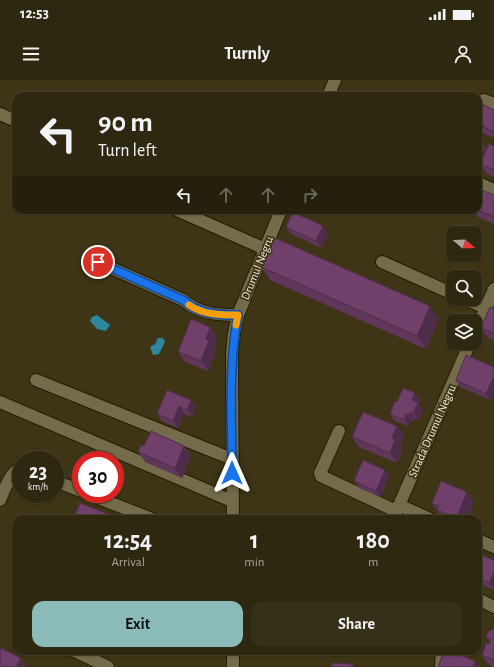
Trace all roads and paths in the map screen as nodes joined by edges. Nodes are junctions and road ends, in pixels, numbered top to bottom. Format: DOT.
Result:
graph roads {
  1 [pos="335,80"];
  2 [pos="330,92"];
  3 [pos="0,114"];
  4 [pos="12,119"];
  5 [pos="482,185"];
  6 [pos="494,190"];
  7 [pos="186,214"];
  8 [pos="279,214"];
  9 [pos="265,249"];
  10 [pos="98,262"];
  11 [pos="382,262"];
  12 [pos="446,291"];
  13 [pos="493,292"];
  14 [pos="481,306"];
  15 [pos="486,308"];
  16 [pos="238,315"];
  17 [pos="482,317"];
  18 [pos="467,350"];
  19 [pos="36,380"];
  20 [pos="0,402"];
  21 [pos="339,431"];
  22 [pos="232,459"];
  23 [pos="12,475"];
  24 [pos="0,500"];
  25 [pos="232,502"];
  26 [pos="111,503"];
  27 [pos="396,512"];
  28 [pos="142,515"];
  29 [pos="232,515"];
  30 [pos="411,515"];
  31 [pos="482,542"];
  32 [pos="494,547"];
  33 [pos="482,601"];
  34 [pos="494,606"];
  35 [pos="83,655"];
  36 [pos="233,655"];
  37 [pos="442,655"];
  38 [pos="108,667"];
  39 [pos="233,667"];
  40 [pos="441,667"];
  1 -- 2 [label="street"];
  3 -- 4 [label="street"];
  5 -- 6 [label="street"];
  7 -- 9 [label="street"];
  8 -- 9 [label="street, Drumul Negru"];
  9 -- 16 [label="street, Drumul Negru"];
  10 -- 16 [label="street"];
  11 -- 12 [label="street"];
  13 -- 15 [label="street"];
  14 -- 15 [label="street"];
  15 -- 17 [label="street"];
  16 -- 22 [label="street, Drumul Negru"];
  18 -- 27 [label="street, Strada Drumul Negru"];
  19 -- 22 [label="street"];
  20 -- 25 [label="street"];
  21 -- 27 [label="street"];
  22 -- 25 [label="street, Drumul Negru"];
  23 -- 24 [label="street"];
  25 -- 29 [label="street, Drumul Negru"];
  26 -- 28 [label="street"];
  27 -- 30 [label="street"];
  31 -- 32 [label="street"];
  33 -- 34 [label="street"];
  35 -- 38 [label="street"];
  36 -- 39 [label="street"];
  37 -- 40 [label="street"];
}
